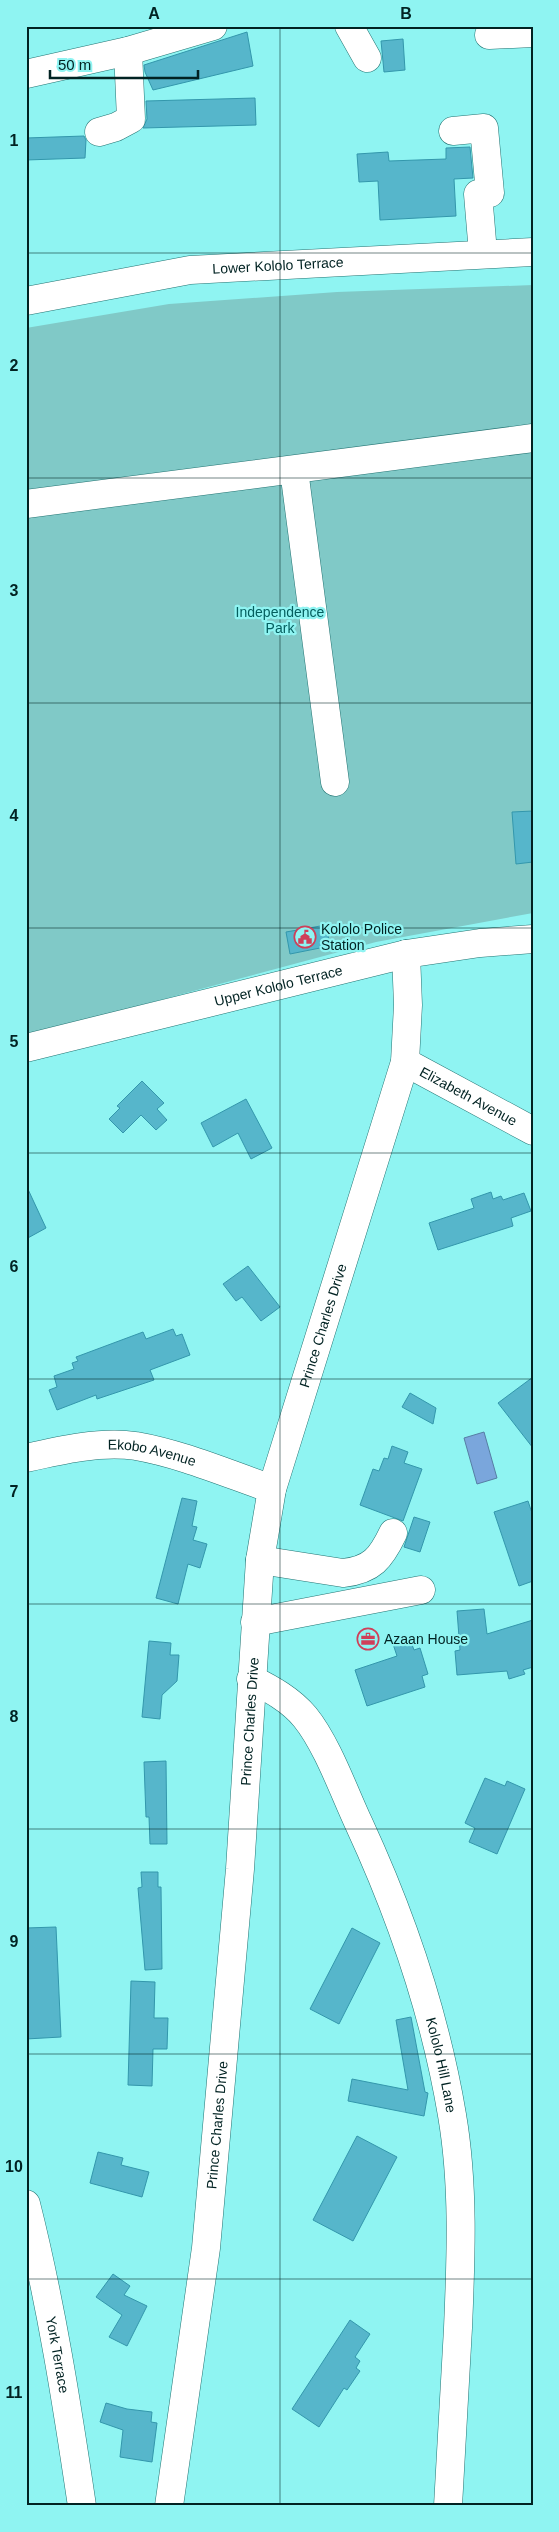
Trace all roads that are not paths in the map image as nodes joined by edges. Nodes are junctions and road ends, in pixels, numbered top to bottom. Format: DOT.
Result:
graph roads {
  1 [pos="213,26"];
  2 [pos="349,26"];
  3 [pos="533,33"];
  4 [pos="489,35"];
  5 [pos="128,51"];
  6 [pos="367,58"];
  7 [pos="26,74"];
  8 [pos="452,131"];
  9 [pos="99,132"];
  10 [pos="533,252"];
  11 [pos="483,253"];
  12 [pos="26,301"];
  13 [pos="533,438"];
  14 [pos="294,470"];
  15 [pos="26,504"];
  16 [pos="335,782"];
  17 [pos="533,939"];
  18 [pos="406,954"];
  19 [pos="26,1048"];
  20 [pos="405,1062"];
  21 [pos="533,1131"];
  22 [pos="26,1458"];
  23 [pos="272,1489"];
  24 [pos="393,1533"];
  25 [pos="260,1560"];
  26 [pos="421,1590"];
  27 [pos="255,1622"];
  28 [pos="251,1679"];
  29 [pos="304,1715"];
  30 [pos="249,1724"];
  31 [pos="26,2204"];
  32 [pos="82,2506"];
  33 [pos="169,2506"];
  34 [pos="448,2506"];
  1 -- 5 [label="street"];
  2 -- 6 [label="street"];
  3 -- 4 [label="street"];
  5 -- 7 [label="street"];
  5 -- 9 [label="street"];
  8 -- 11 [label="street"];
  10 -- 11 [label="street, Lower Kololo Terrace"];
  11 -- 12 [label="street, Lower Kololo Terrace"];
  13 -- 14 [label="street"];
  14 -- 15 [label="street"];
  14 -- 16 [label="street"];
  17 -- 18 [label="street, Upper Kololo Terrace"];
  18 -- 19 [label="street, Upper Kololo Terrace"];
  18 -- 20 [label="street, Prince Charles Drive"];
  20 -- 21 [label="street, Elizabeth Avenue"];
  20 -- 23 [label="street, Prince Charles Drive"];
  22 -- 23 [label="street, Ekobo Avenue"];
  23 -- 25 [label="street, Prince Charles Drive"];
  24 -- 25 [label="street"];
  25 -- 27 [label="street, Prince Charles Drive"];
  26 -- 27 [label="street"];
  27 -- 28 [label="street, Prince Charles Drive"];
  28 -- 29 [label="street, Kololo Hill Lane"];
  28 -- 30 [label="street, Prince Charles Drive"];
  29 -- 30 [label="street"];
  29 -- 34 [label="street, Kololo Hill Lane"];
  30 -- 33 [label="street, Prince Charles Drive"];
  31 -- 32 [label="street, York Terrace"];
}
